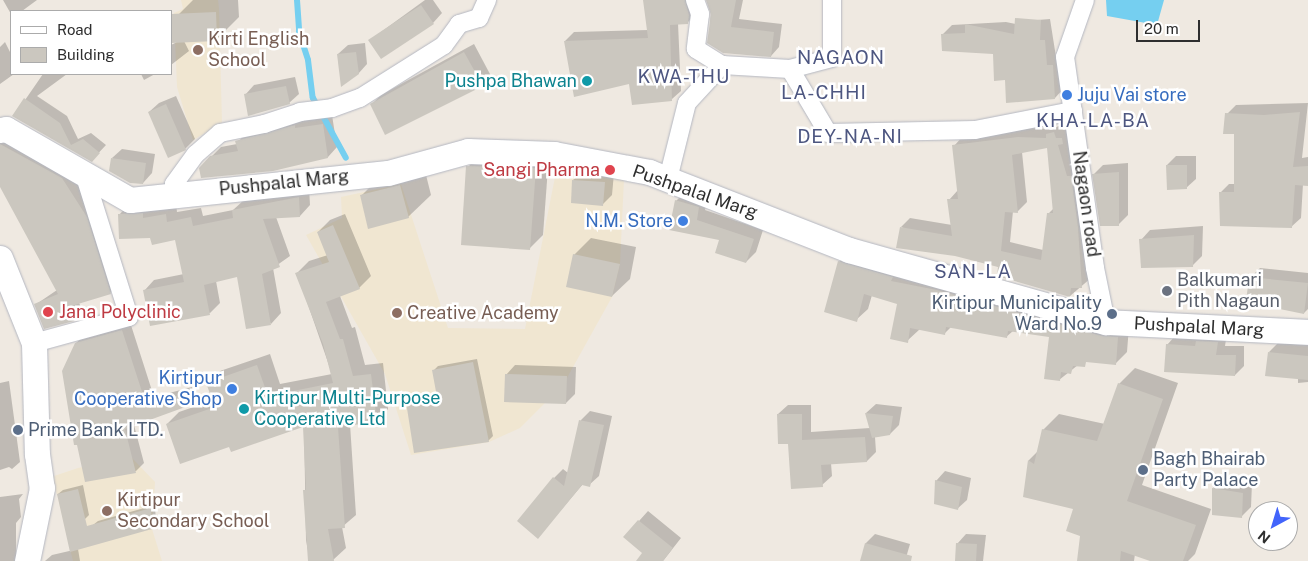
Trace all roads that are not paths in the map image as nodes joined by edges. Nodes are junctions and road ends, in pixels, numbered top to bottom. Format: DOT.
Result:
graph roads {
  1 [pos="487,0"];
  2 [pos="695,0"];
  3 [pos="832,0"];
  4 [pos="1083,0"];
  5 [pos="722,65"];
  6 [pos="790,70"];
  7 [pos="1073,111"];
  8 [pos="0,130"];
  9 [pos="84,173"];
  10 [pos="668,179"];
  11 [pos="174,195"];
  12 [pos="0,258"];
  13 [pos="1106,322"];
  14 [pos="1308,332"];
  15 [pos="34,343"];
  16 [pos="26,561"];
  1 -- 11 [label="street"];
  2 -- 5 [label="street"];
  3 -- 6 [label="street"];
  4 -- 7 [label="street, Nagaon road"];
  5 -- 6 [label="street"];
  5 -- 10 [label="street"];
  6 -- 7 [label="street"];
  7 -- 13 [label="street, Nagaon road"];
  8 -- 9 [label="street, Pushpalal Marg"];
  9 -- 11 [label="street, Pushpalal Marg"];
  9 -- 15 [label="street"];
  10 -- 11 [label="street, Pushpalal Marg"];
  10 -- 13 [label="street, Pushpalal Marg"];
  12 -- 15 [label="street"];
  13 -- 14 [label="street, Pushpalal Marg"];
  15 -- 16 [label="street"];
}
